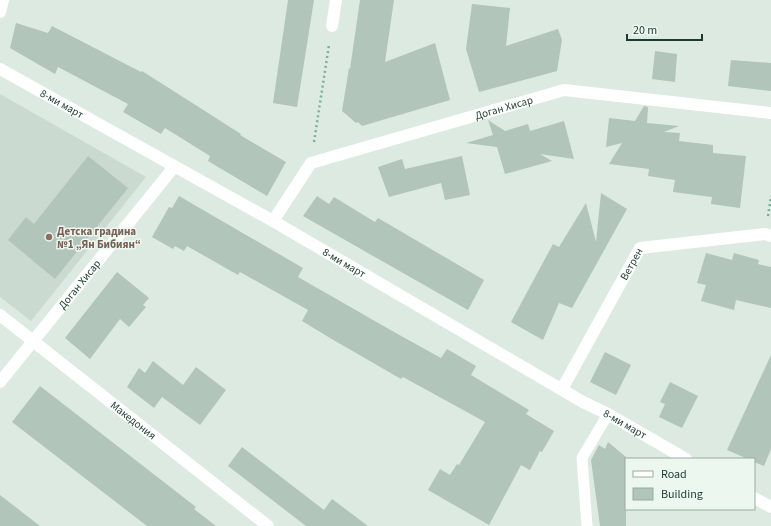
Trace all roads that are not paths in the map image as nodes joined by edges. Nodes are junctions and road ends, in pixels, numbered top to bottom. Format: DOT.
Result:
graph roads {
  1 [pos="3,0"];
  2 [pos="336,0"];
  3 [pos="0,12"];
  4 [pos="332,26"];
  5 [pos="0,69"];
  6 [pos="771,113"];
  7 [pos="174,167"];
  8 [pos="273,221"];
  9 [pos="768,235"];
  10 [pos="0,315"];
  11 [pos="32,340"];
  12 [pos="0,382"];
  13 [pos="562,389"];
  14 [pos="608,414"];
  15 [pos="684,458"];
  16 [pos="755,498"];
  17 [pos="770,503"];
  18 [pos="268,526"];
  19 [pos="587,526"];
  1 -- 3 [label="street"];
  2 -- 4 [label="street"];
  5 -- 7 [label="street, 8-ми март"];
  6 -- 8 [label="street, Доган Хисар"];
  7 -- 8 [label="street, 8-ми март"];
  7 -- 11 [label="street, Доган Хисар"];
  8 -- 13 [label="street, 8-ми март"];
  9 -- 13 [label="street, Ветрен"];
  10 -- 11 [label="street, Македония"];
  11 -- 12 [label="street, Доган Хисар"];
  11 -- 18 [label="street, Македония"];
  13 -- 14 [label="street, 8-ми март"];
  14 -- 15 [label="street, 8-ми март"];
  14 -- 19 [label="lane"];
  16 -- 17 [label="street"];
}
